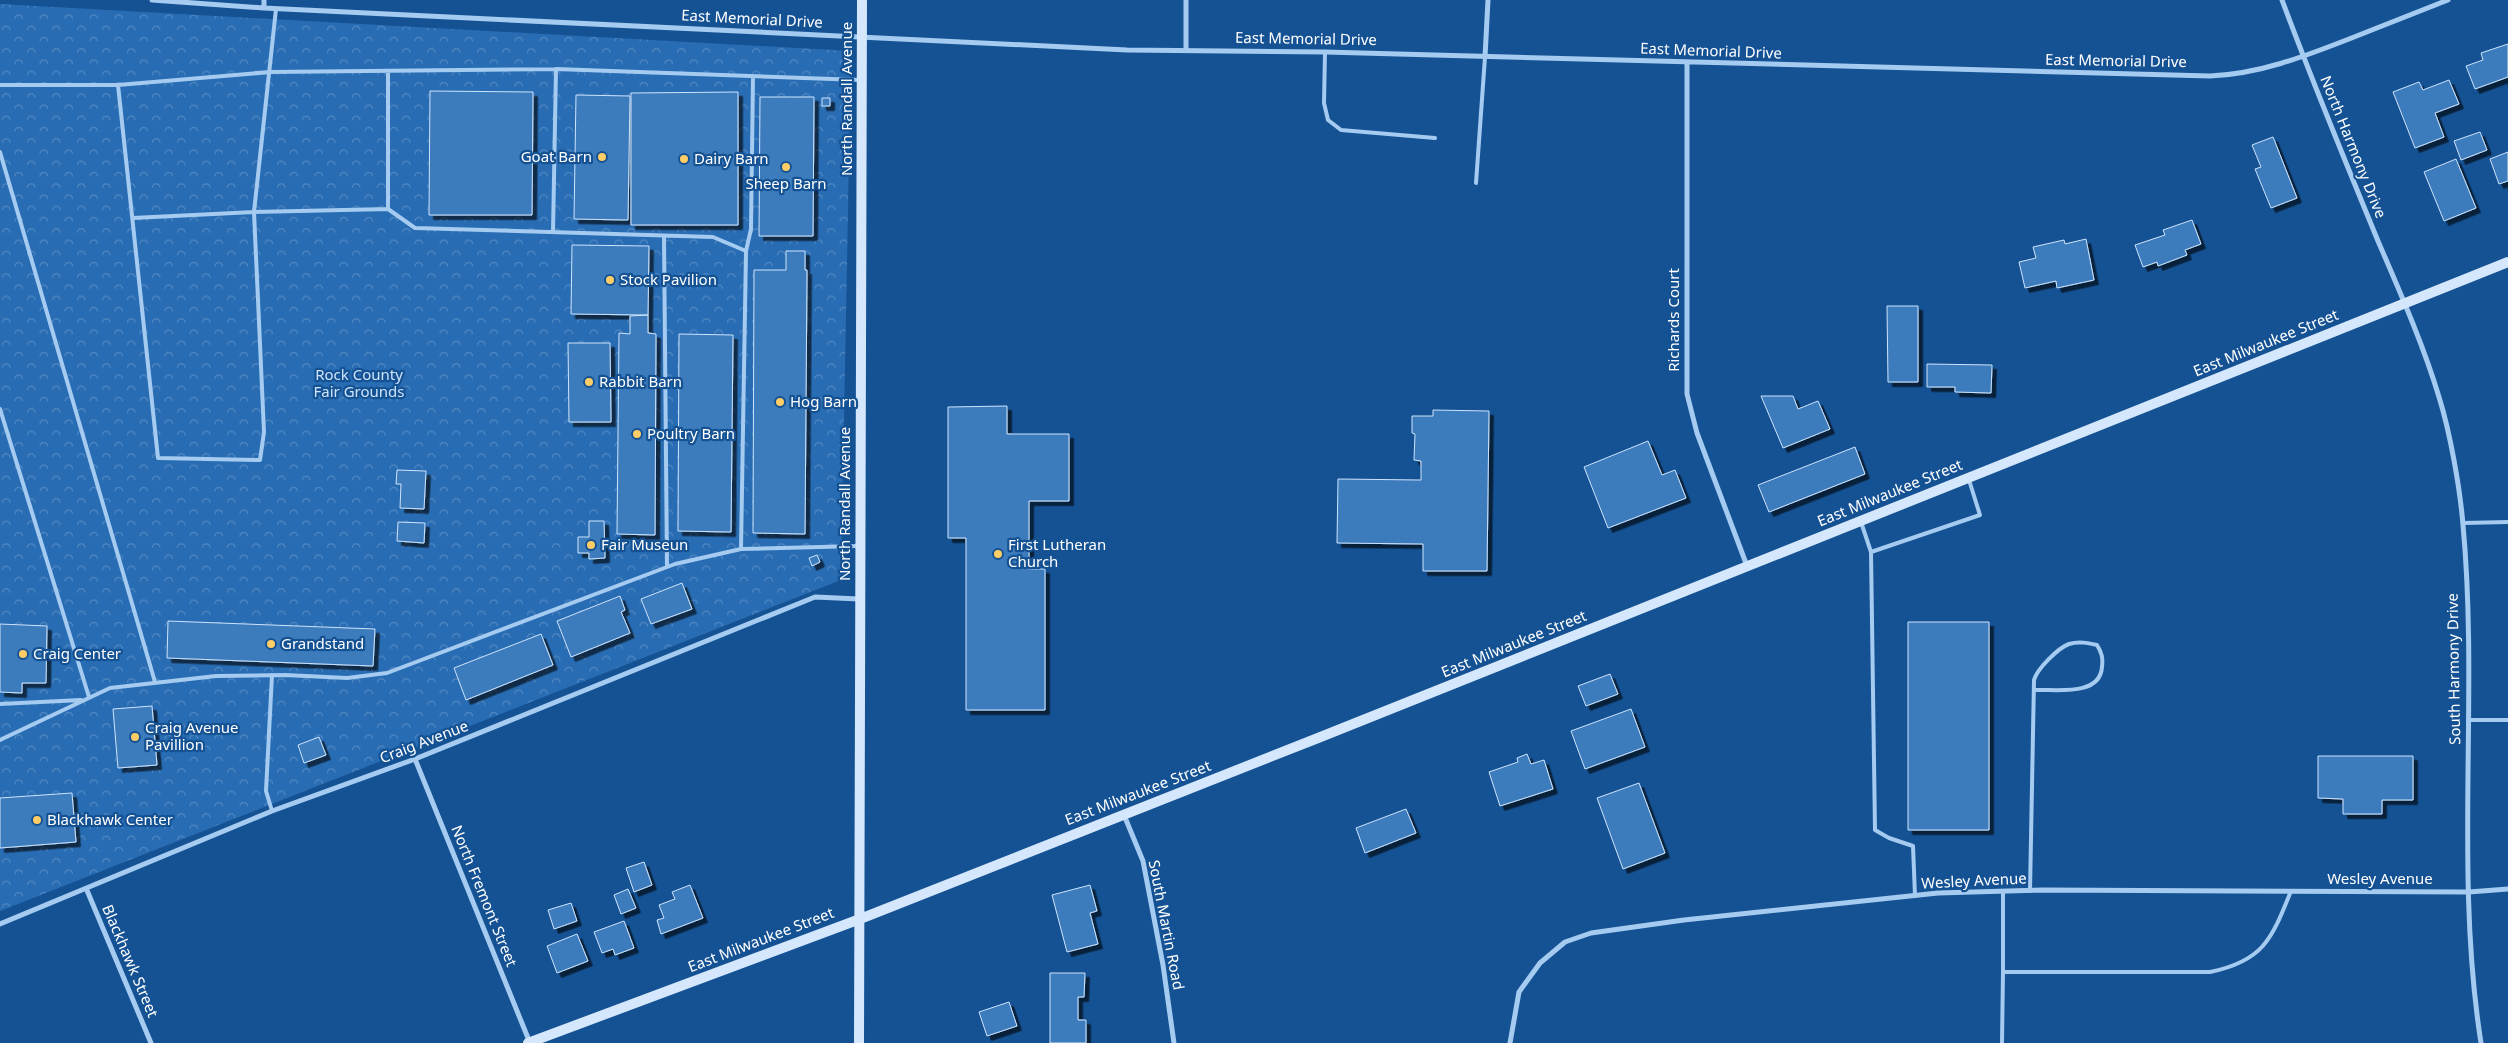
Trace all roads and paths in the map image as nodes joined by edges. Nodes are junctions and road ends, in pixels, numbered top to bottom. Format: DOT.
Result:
graph roads {
  1 [pos="152,0"];
  2 [pos="264,0"];
  3 [pos="862,0"];
  4 [pos="1186,0"];
  5 [pos="1488,0"];
  6 [pos="2282,0"];
  7 [pos="2448,0"];
  8 [pos="264,8"];
  9 [pos="276,9"];
  10 [pos="862,37"];
  11 [pos="1186,49"];
  12 [pos="1325,52"];
  13 [pos="1485,57"];
  14 [pos="2302,57"];
  15 [pos="1686,63"];
  16 [pos="556,69"];
  17 [pos="388,71"];
  18 [pos="270,72"];
  19 [pos="753,77"];
  20 [pos="862,80"];
  21 [pos="0,84"];
  22 [pos="118,85"];
  23 [pos="1435,138"];
  24 [pos="0,152"];
  25 [pos="1476,183"];
  26 [pos="388,209"];
  27 [pos="254,212"];
  28 [pos="132,218"];
  29 [pos="553,232"];
  30 [pos="664,236"];
  31 [pos="746,251"];
  32 [pos="2508,262"];
  33 [pos="2404,303"];
  34 [pos="0,409"];
  35 [pos="1969,478"];
  36 [pos="1861,521"];
  37 [pos="2508,522"];
  38 [pos="2463,524"];
  39 [pos="859,546"];
  40 [pos="741,549"];
  41 [pos="1871,552"];
  42 [pos="667,567"];
  43 [pos="1748,567"];
  44 [pos="859,599"];
  45 [pos="272,675"];
  46 [pos="155,682"];
  47 [pos="2034,690"];
  48 [pos="89,697"];
  49 [pos="83,700"];
  50 [pos="0,704"];
  51 [pos="2468,720"];
  52 [pos="2508,720"];
  53 [pos="0,740"];
  54 [pos="416,759"];
  55 [pos="272,811"];
  56 [pos="1124,814"];
  57 [pos="86,888"];
  58 [pos="2508,889"];
  59 [pos="2003,891"];
  60 [pos="2030,891"];
  61 [pos="2291,891"];
  62 [pos="2469,892"];
  63 [pos="1915,896"];
  64 [pos="860,919"];
  65 [pos="0,924"];
  66 [pos="2004,972"];
  67 [pos="151,1043"];
  68 [pos="529,1043"];
  69 [pos="859,1043"];
  70 [pos="1174,1043"];
  71 [pos="1510,1043"];
  72 [pos="2002,1043"];
  73 [pos="2481,1043"];
  1 -- 8 [label="street, East Memorial Drive"];
  2 -- 8 [label="street"];
  3 -- 10 [label="main road, North Randall Avenue"];
  4 -- 11 [label="street"];
  5 -- 13 [label="street"];
  6 -- 14 [label="street, North Harmony Drive"];
  7 -- 14 [label="street, East Memorial Drive"];
  8 -- 9 [label="street, East Memorial Drive"];
  9 -- 10 [label="street, East Memorial Drive"];
  9 -- 18 [label="lane"];
  10 -- 11 [label="street, East Memorial Drive"];
  10 -- 20 [label="main road, North Randall Avenue"];
  11 -- 12 [label="street, East Memorial Drive"];
  12 -- 13 [label="street, East Memorial Drive"];
  12 -- 23 [label="lane"];
  13 -- 15 [label="street, East Memorial Drive"];
  13 -- 25 [label="lane"];
  14 -- 15 [label="street, East Memorial Drive"];
  14 -- 33 [label="street, North Harmony Drive"];
  15 -- 43 [label="street, Richards Court"];
  16 -- 17 [label="lane"];
  16 -- 19 [label="lane"];
  16 -- 29 [label="lane"];
  17 -- 18 [label="lane"];
  17 -- 26 [label="lane"];
  18 -- 22 [label="lane"];
  18 -- 27 [label="lane"];
  19 -- 20 [label="lane"];
  19 -- 31 [label="lane"];
  20 -- 39 [label="main road, North Randall Avenue"];
  21 -- 22 [label="lane"];
  22 -- 28 [label="lane"];
  24 -- 46 [label="lane"];
  26 -- 27 [label="lane"];
  26 -- 29 [label="lane"];
  27 -- 28 [label="lane"];
  27 -- 28 [label="lane"];
  29 -- 30 [label="lane"];
  30 -- 31 [label="lane"];
  30 -- 42 [label="lane"];
  31 -- 40 [label="lane"];
  32 -- 33 [label="main road, East Milwaukee Street"];
  33 -- 35 [label="main road, East Milwaukee Street"];
  33 -- 38 [label="street, South Harmony Drive"];
  34 -- 48 [label="lane"];
  35 -- 36 [label="main road, East Milwaukee Street"];
  35 -- 41 [label="lane"];
  36 -- 41 [label="lane"];
  36 -- 43 [label="main road, East Milwaukee Street"];
  37 -- 38 [label="lane"];
  38 -- 51 [label="street, South Harmony Drive"];
  39 -- 40 [label="lane"];
  39 -- 44 [label="main road, North Randall Avenue"];
  40 -- 42 [label="lane"];
  41 -- 63 [label="lane"];
  42 -- 45 [label="lane"];
  43 -- 56 [label="main road, East Milwaukee Street"];
  44 -- 54 [label="street, Craig Avenue"];
  44 -- 64 [label="main road, North Randall Avenue"];
  45 -- 46 [label="lane"];
  45 -- 55 [label="lane"];
  46 -- 48 [label="lane"];
  47 -- 47 [label="lane"];
  47 -- 60 [label="lane"];
  48 -- 49 [label="lane"];
  49 -- 50 [label="lane"];
  49 -- 53 [label="lane"];
  51 -- 52 [label="lane"];
  51 -- 62 [label="street, South Harmony Drive"];
  54 -- 55 [label="street, Craig Avenue"];
  54 -- 68 [label="street, North Fremont Street"];
  55 -- 57 [label="street, Craig Avenue"];
  56 -- 64 [label="main road, East Milwaukee Street"];
  56 -- 70 [label="street, South Martin Road"];
  57 -- 65 [label="street, Craig Avenue"];
  57 -- 67 [label="street, Blackhawk Street"];
  58 -- 62 [label="street, Wesley Avenue"];
  59 -- 60 [label="street, Wesley Avenue"];
  59 -- 63 [label="street, Wesley Avenue"];
  59 -- 66 [label="lane"];
  60 -- 61 [label="street, Wesley Avenue"];
  61 -- 62 [label="street, Wesley Avenue"];
  61 -- 66 [label="lane"];
  62 -- 73 [label="street, South Harmony Drive"];
  63 -- 71 [label="street, Wesley Avenue"];
  64 -- 68 [label="main road, East Milwaukee Street"];
  64 -- 69 [label="main road, North Randall Avenue"];
  66 -- 72 [label="lane"];
}
